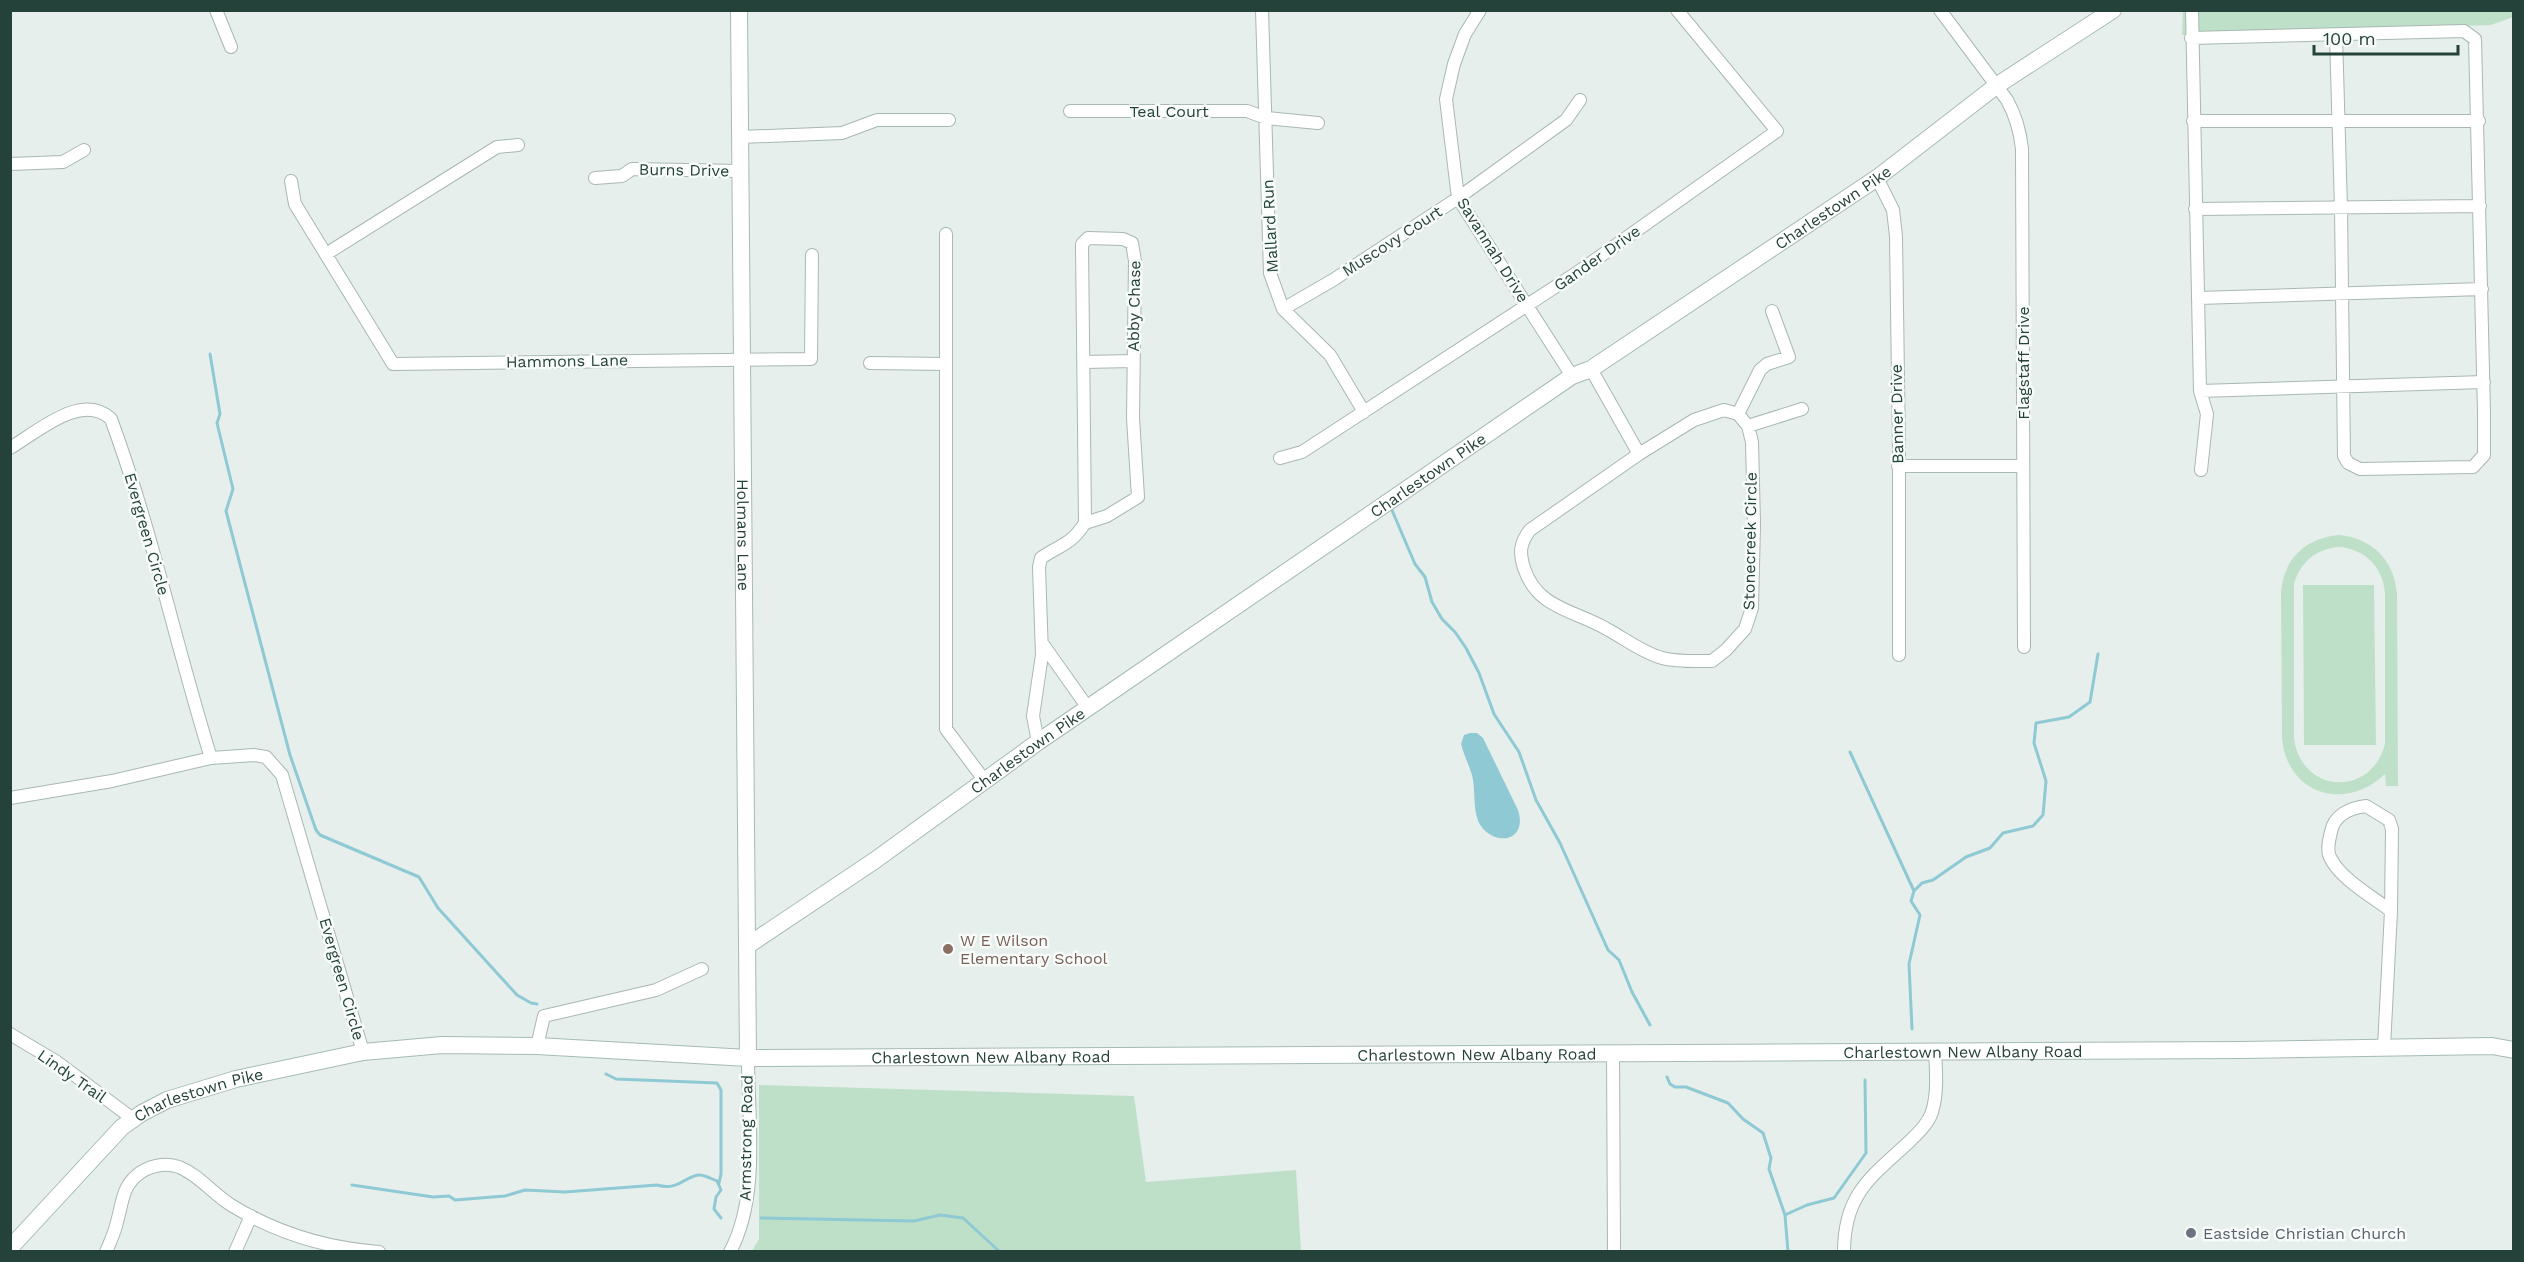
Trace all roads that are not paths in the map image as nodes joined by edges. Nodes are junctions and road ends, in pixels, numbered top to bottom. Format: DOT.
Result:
graph roads {
  1 [pos="216,10"];
  2 [pos="739,10"];
  3 [pos="1262,10"];
  4 [pos="1480,10"];
  5 [pos="1677,10"];
  6 [pos="1940,10"];
  7 [pos="2113,10"];
  8 [pos="2192,10"];
  9 [pos="2336,35"];
  10 [pos="2191,38"];
  11 [pos="231,47"];
  12 [pos="1995,86"];
  13 [pos="1580,100"];
  14 [pos="1070,111"];
  15 [pos="1266,117"];
  16 [pos="949,120"];
  17 [pos="2193,121"];
  18 [pos="2339,121"];
  19 [pos="2479,121"];
  20 [pos="1318,123"];
  21 [pos="740,136"];
  22 [pos="518,145"];
  23 [pos="84,150"];
  24 [pos="10,164"];
  25 [pos="741,171"];
  26 [pos="595,178"];
  27 [pos="1877,178"];
  28 [pos="291,181"];
  29 [pos="1458,198"];
  30 [pos="2480,206"];
  31 [pos="2341,208"];
  32 [pos="2195,209"];
  33 [pos="946,234"];
  34 [pos="326,254"];
  35 [pos="812,255"];
  36 [pos="2482,289"];
  37 [pos="2342,293"];
  38 [pos="2198,298"];
  39 [pos="1527,305"];
  40 [pos="1283,309"];
  41 [pos="1772,311"];
  42 [pos="741,360"];
  43 [pos="1133,361"];
  44 [pos="1084,362"];
  45 [pos="870,363"];
  46 [pos="946,364"];
  47 [pos="1591,369"];
  48 [pos="1572,376"];
  49 [pos="2484,382"];
  50 [pos="2342,386"];
  51 [pos="2200,391"];
  52 [pos="1802,409"];
  53 [pos="1364,412"];
  54 [pos="1738,414"];
  55 [pos="1748,426"];
  56 [pos="10,448"];
  57 [pos="1639,454"];
  58 [pos="1280,458"];
  59 [pos="1898,466"];
  60 [pos="2022,466"];
  61 [pos="2201,470"];
  62 [pos="1085,523"];
  63 [pos="1041,641"];
  64 [pos="2024,647"];
  65 [pos="1899,654"];
  66 [pos="1088,708"];
  67 [pos="1038,742"];
  68 [pos="211,758"];
  69 [pos="985,780"];
  70 [pos="10,798"];
  71 [pos="2391,911"];
  72 [pos="747,946"];
  73 [pos="702,969"];
  74 [pos="10,1034"];
  75 [pos="441,1045"];
  76 [pos="537,1046"];
  77 [pos="2384,1047"];
  78 [pos="2514,1050"];
  79 [pos="363,1052"];
  80 [pos="1935,1052"];
  81 [pos="1612,1053"];
  82 [pos="748,1058"];
  83 [pos="133,1119"];
  84 [pos="251,1216"];
  85 [pos="304,1239"];
  86 [pos="10,1248"];
  87 [pos="106,1251"];
  88 [pos="235,1251"];
  89 [pos="298,1251"];
  90 [pos="379,1251"];
  91 [pos="730,1251"];
  92 [pos="1614,1251"];
  93 [pos="1844,1251"];
  1 -- 11 [label="street"];
  2 -- 21 [label="main road, Holmans Lane"];
  3 -- 15 [label="street, Mallard Run"];
  4 -- 29 [label="street, Savannah Drive"];
  5 -- 39 [label="street, Gander Drive"];
  6 -- 12 [label="street, Flagstaff Drive"];
  7 -- 12 [label="main road, Charlestown Pike"];
  8 -- 10 [label="street"];
  9 -- 10 [label="street"];
  9 -- 18 [label="street"];
  9 -- 19 [label="street"];
  10 -- 17 [label="street"];
  12 -- 27 [label="main road, Charlestown Pike"];
  12 -- 60 [label="street, Flagstaff Drive"];
  13 -- 29 [label="street, Muscovy Court"];
  14 -- 15 [label="street, Teal Court"];
  15 -- 20 [label="street, Teal Court"];
  15 -- 40 [label="street, Mallard Run"];
  16 -- 21 [label="street"];
  17 -- 18 [label="street"];
  17 -- 32 [label="street"];
  18 -- 19 [label="street"];
  18 -- 31 [label="street"];
  19 -- 30 [label="street"];
  21 -- 25 [label="main road, Holmans Lane"];
  22 -- 34 [label="street"];
  23 -- 24 [label="street"];
  25 -- 26 [label="street, Burns Drive"];
  25 -- 42 [label="main road, Holmans Lane"];
  27 -- 47 [label="main road, Charlestown Pike"];
  27 -- 59 [label="street, Banner Drive"];
  28 -- 34 [label="street"];
  29 -- 39 [label="street, Savannah Drive"];
  29 -- 40 [label="street, Muscovy Court"];
  30 -- 31 [label="street"];
  30 -- 36 [label="street"];
  31 -- 32 [label="street"];
  31 -- 37 [label="street"];
  32 -- 38 [label="street"];
  33 -- 46 [label="street"];
  34 -- 42 [label="street, Hammons Lane"];
  35 -- 42 [label="street, Hammons Lane"];
  36 -- 37 [label="street"];
  36 -- 49 [label="street"];
  37 -- 38 [label="street"];
  37 -- 50 [label="street"];
  38 -- 51 [label="street"];
  39 -- 48 [label="street, Savannah Drive"];
  39 -- 53 [label="street, Gander Drive"];
  40 -- 53 [label="street, Mallard Run"];
  41 -- 54 [label="street"];
  42 -- 72 [label="main road, Holmans Lane"];
  43 -- 44 [label="street"];
  43 -- 44 [label="street, Abby Chase"];
  43 -- 62 [label="street, Abby Chase"];
  44 -- 62 [label="street, Abby Chase"];
  45 -- 46 [label="street"];
  46 -- 69 [label="street"];
  47 -- 48 [label="main road, Charlestown Pike"];
  47 -- 57 [label="street"];
  48 -- 66 [label="main road, Charlestown Pike"];
  49 -- 50 [label="street"];
  49 -- 50 [label="street"];
  50 -- 51 [label="street"];
  51 -- 61 [label="street"];
  52 -- 55 [label="street"];
  53 -- 58 [label="street, Gander Drive"];
  54 -- 55 [label="street"];
  54 -- 57 [label="street, Stonecreek Circle"];
  55 -- 57 [label="street, Stonecreek Circle"];
  56 -- 68 [label="street, Evergreen Circle"];
  59 -- 60 [label="street"];
  59 -- 65 [label="street, Banner Drive"];
  60 -- 64 [label="street, Flagstaff Drive"];
  62 -- 63 [label="street, Abby Chase"];
  63 -- 66 [label="street"];
  63 -- 67 [label="street, Abby Chase"];
  66 -- 67 [label="main road, Charlestown Pike"];
  67 -- 69 [label="main road, Charlestown Pike"];
  68 -- 70 [label="street, Evergreen Circle"];
  68 -- 79 [label="street, Evergreen Circle"];
  69 -- 72 [label="main road, Charlestown Pike"];
  71 -- 71 [label="street"];
  71 -- 77 [label="street"];
  72 -- 82 [label="main road, Holmans Lane"];
  73 -- 76 [label="street"];
  74 -- 83 [label="street, Lindy Trail"];
  75 -- 76 [label="main road, Charlestown New Albany Road"];
  75 -- 79 [label="main road, Charlestown Pike"];
  76 -- 82 [label="main road, Charlestown New Albany Road"];
  77 -- 78 [label="main road, Charlestown New Albany Road"];
  77 -- 80 [label="main road, Charlestown New Albany Road"];
  79 -- 83 [label="main road, Charlestown Pike"];
  80 -- 81 [label="main road, Charlestown New Albany Road"];
  80 -- 93 [label="street"];
  81 -- 82 [label="main road, Charlestown New Albany Road"];
  81 -- 92 [label="street"];
  82 -- 91 [label="street, Armstrong Road"];
  83 -- 86 [label="main road, Charlestown Pike"];
  84 -- 85 [label="street"];
  84 -- 87 [label="street"];
  84 -- 88 [label="street"];
  85 -- 89 [label="street"];
  85 -- 90 [label="street"];
}
